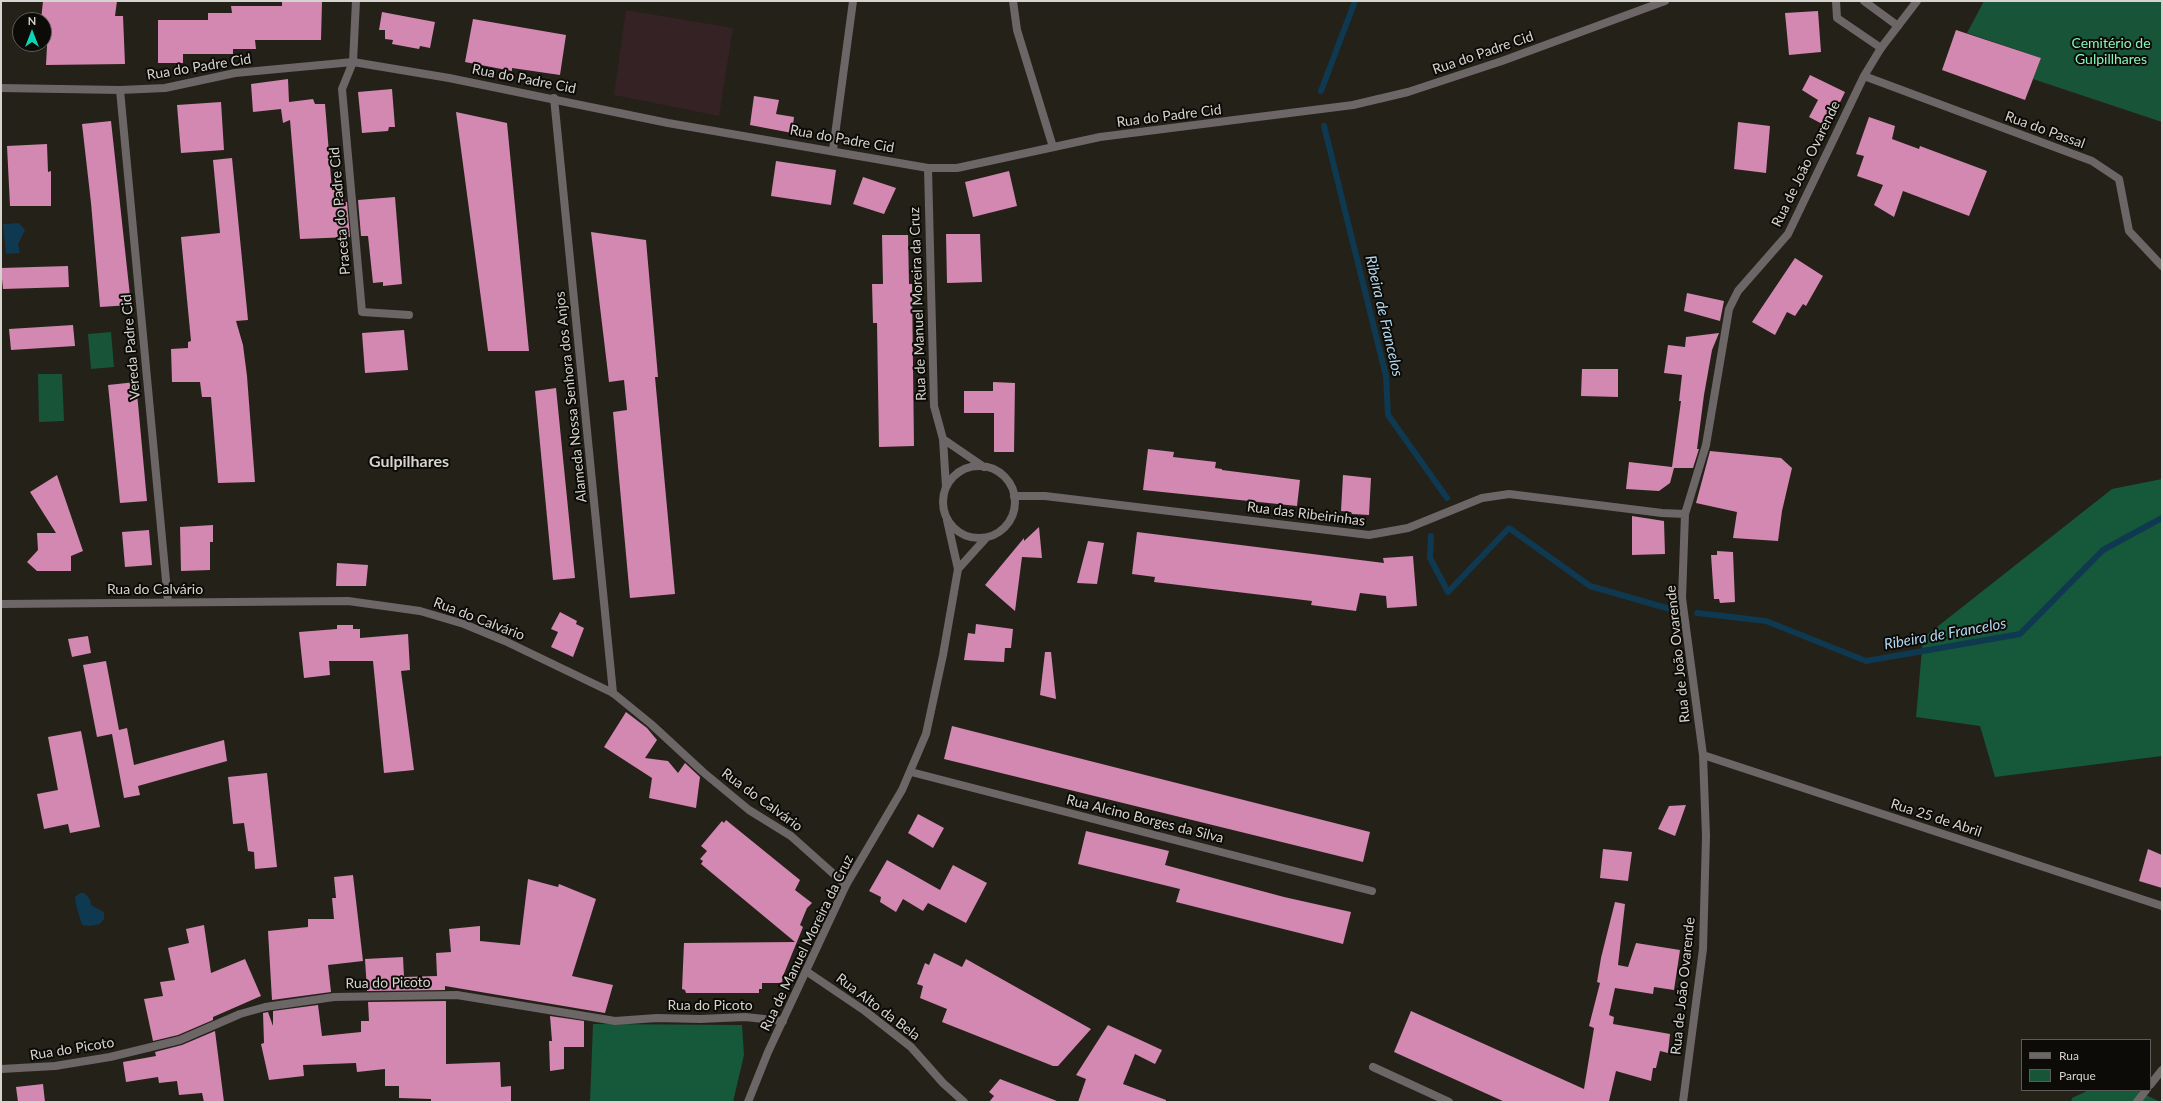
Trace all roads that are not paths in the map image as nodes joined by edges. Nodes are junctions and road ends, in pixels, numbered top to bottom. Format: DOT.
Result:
graph roads {
  1 [pos="356,1"];
  2 [pos="853,1"];
  3 [pos="1013,1"];
  4 [pos="1665,1"];
  5 [pos="1836,1"];
  6 [pos="1864,1"];
  7 [pos="1918,1"];
  8 [pos="1898,26"];
  9 [pos="1881,48"];
  10 [pos="353,62"];
  11 [pos="1864,76"];
  12 [pos="1,88"];
  13 [pos="120,90"];
  14 [pos="554,98"];
  15 [pos="1053,147"];
  16 [pos="833,150"];
  17 [pos="928,168"];
  18 [pos="2162,266"];
  19 [pos="409,315"];
  20 [pos="943,440"];
  21 [pos="984,467"];
  22 [pos="946,487"];
  23 [pos="1014,496"];
  24 [pos="1685,514"];
  25 [pos="947,520"];
  26 [pos="986,538"];
  27 [pos="958,569"];
  28 [pos="168,602"];
  29 [pos="1,604"];
  30 [pos="613,693"];
  31 [pos="1703,755"];
  32 [pos="911,772"];
  33 [pos="846,885"];
  34 [pos="1372,891"];
  35 [pos="2162,906"];
  36 [pos="806,971"];
  37 [pos="783,1021"];
  38 [pos="1373,1067"];
  39 [pos="1,1069"];
  40 [pos="2162,1070"];
  41 [pos="2151,1084"];
  42 [pos="2145,1091"];
  43 [pos="748,1102"];
  44 [pos="964,1102"];
  45 [pos="1449,1102"];
  46 [pos="1683,1102"];
  47 [pos="2137,1102"];
  1 -- 10 [label="street"];
  2 -- 16 [label="street"];
  3 -- 15 [label="street"];
  4 -- 15 [label="street, Rua do Padre Cid"];
  5 -- 9 [label="street"];
  6 -- 8 [label="street"];
  7 -- 8 [label="street, Rua de João Ovarende"];
  8 -- 9 [label="street, Rua de João Ovarende"];
  9 -- 11 [label="street, Rua de João Ovarende"];
  10 -- 13 [label="street, Rua do Padre Cid"];
  10 -- 14 [label="street, Rua do Padre Cid"];
  10 -- 19 [label="street, Praceta do Padre Cid"];
  11 -- 18 [label="street, Rua do Passal"];
  11 -- 24 [label="street, Rua de João Ovarende"];
  12 -- 13 [label="street, Rua do Padre Cid"];
  13 -- 28 [label="street, Vereda Padre Cid"];
  14 -- 16 [label="street, Rua do Padre Cid"];
  14 -- 30 [label="street, Alameda Nossa Senhora dos Anjos"];
  15 -- 17 [label="street, Rua do Padre Cid"];
  16 -- 17 [label="street, Rua do Padre Cid"];
  17 -- 20 [label="street, Rua de Manuel Moreira da Cruz"];
  20 -- 21 [label="street"];
  20 -- 22 [label="street, Rua de Manuel Moreira da Cruz"];
  21 -- 22 [label="street"];
  21 -- 23 [label="street"];
  22 -- 25 [label="street"];
  23 -- 24 [label="street, Rua das Ribeirinhas"];
  23 -- 26 [label="street"];
  24 -- 31 [label="street, Rua de João Ovarende"];
  25 -- 26 [label="street"];
  25 -- 27 [label="street, Rua de Manuel Moreira da Cruz"];
  26 -- 27 [label="street"];
  27 -- 32 [label="street, Rua de Manuel Moreira da Cruz"];
  28 -- 29 [label="street, Rua do Calvário"];
  28 -- 30 [label="street, Rua do Calvário"];
  30 -- 33 [label="street, Rua do Calvário"];
  31 -- 35 [label="street, Rua 25 de Abril"];
  31 -- 46 [label="street, Rua de João Ovarende"];
  32 -- 33 [label="street, Rua de Manuel Moreira da Cruz"];
  32 -- 34 [label="street, Rua Alcino Borges da Silva"];
  33 -- 36 [label="street, Rua de Manuel Moreira da Cruz"];
  36 -- 37 [label="street, Rua de Manuel Moreira da Cruz"];
  36 -- 44 [label="street, Rua Alto da Bela"];
  37 -- 39 [label="street, Rua do Picoto"];
  37 -- 43 [label="street, Rua de Manuel Moreira da Cruz"];
  38 -- 45 [label="street"];
  40 -- 41 [label="street"];
  42 -- 47 [label="street"];
}
